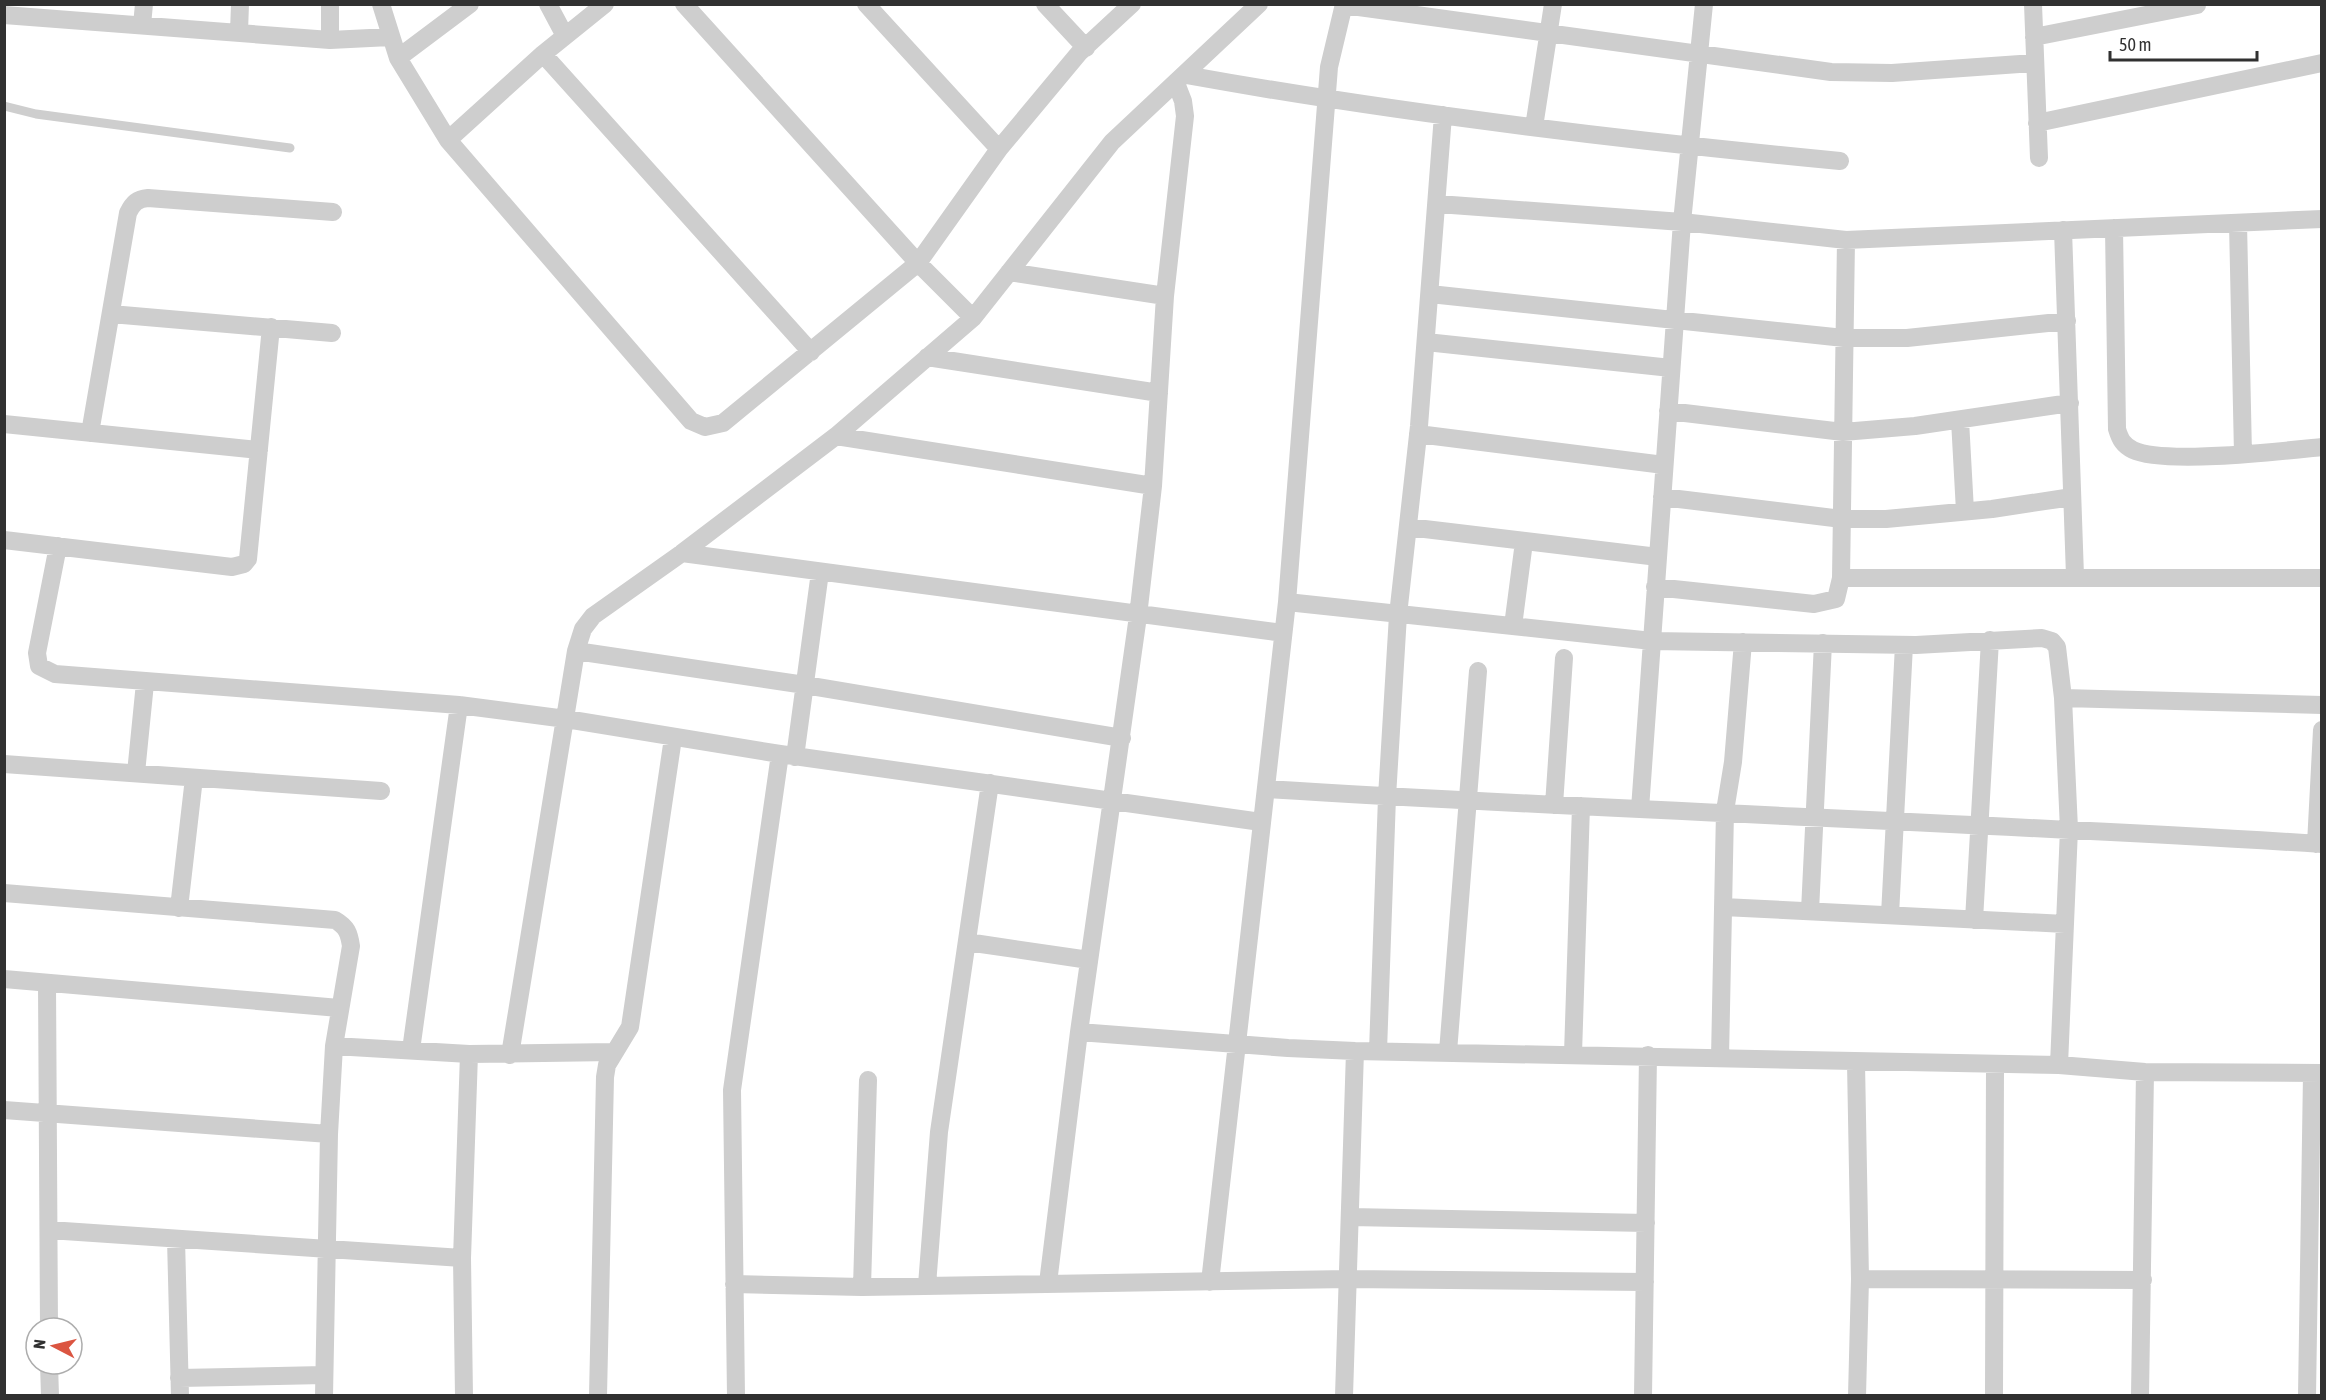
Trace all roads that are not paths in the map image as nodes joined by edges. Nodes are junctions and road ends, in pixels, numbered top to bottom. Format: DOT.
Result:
graph roads {
  1 [pos="144,4"];
  2 [pos="240,4"];
  3 [pos="330,4"];
  4 [pos="381,4"];
  5 [pos="470,4"];
  6 [pos="548,4"];
  7 [pos="605,4"];
  8 [pos="684,4"];
  9 [pos="866,4"];
  10 [pos="1045,4"];
  11 [pos="1132,4"];
  12 [pos="1259,4"];
  13 [pos="1553,4"];
  14 [pos="1704,4"];
  15 [pos="2033,4"];
  16 [pos="1344,5"];
  17 [pos="2198,5"];
  18 [pos="13,15"];
  19 [pos="142,25"];
  20 [pos="239,32"];
  21 [pos="1549,35"];
  22 [pos="565,36"];
  23 [pos="2034,37"];
  24 [pos="390,38"];
  25 [pos="330,39"];
  26 [pos="1086,48"];
  27 [pos="543,54"];
  28 [pos="1699,56"];
  29 [pos="398,58"];
  30 [pos="2035,63"];
  31 [pos="2322,63"];
  32 [pos="1181,79"];
  33 [pos="1326,100"];
  34 [pos="8,107"];
  35 [pos="1443,115"];
  36 [pos="2037,123"];
  37 [pos="1534,127"];
  38 [pos="448,140"];
  39 [pos="1690,146"];
  40 [pos="290,148"];
  41 [pos="999,149"];
  42 [pos="2039,158"];
  43 [pos="1840,161"];
  44 [pos="1438,204"];
  45 [pos="333,212"];
  46 [pos="2322,219"];
  47 [pos="1682,222"];
  48 [pos="2238,223"];
  49 [pos="2114,228"];
  50 [pos="2063,230"];
  51 [pos="1846,240"];
  52 [pos="918,263"];
  53 [pos="1009,272"];
  54 [pos="1430,294"];
  55 [pos="1165,296"];
  56 [pos="111,314"];
  57 [pos="973,318"];
  58 [pos="1674,320"];
  59 [pos="2067,321"];
  60 [pos="271,327"];
  61 [pos="332,333"];
  62 [pos="1844,338"];
  63 [pos="1426,342"];
  64 [pos="810,352"];
  65 [pos="927,357"];
  66 [pos="1671,368"];
  67 [pos="1159,393"];
  68 [pos="2070,403"];
  69 [pos="1668,411"];
  70 [pos="1960,420"];
  71 [pos="4,424"];
  72 [pos="1843,432"];
  73 [pos="90,433"];
  74 [pos="1418,434"];
  75 [pos="836,436"];
  76 [pos="2322,447"];
  77 [pos="259,450"];
  78 [pos="2243,454"];
  79 [pos="1664,465"];
  80 [pos="1153,486"];
  81 [pos="1662,497"];
  82 [pos="2072,497"];
  83 [pos="1965,511"];
  84 [pos="1842,519"];
  85 [pos="1408,527"];
  86 [pos="4,540"];
  87 [pos="1524,542"];
  88 [pos="57,546"];
  89 [pos="682,553"];
  90 [pos="1658,557"];
  91 [pos="820,572"];
  92 [pos="2075,576"];
  93 [pos="1841,578"];
  94 [pos="2322,578"];
  95 [pos="1655,587"];
  96 [pos="1287,602"];
  97 [pos="1398,615"];
  98 [pos="1138,616"];
  99 [pos="1513,626"];
  100 [pos="1283,633"];
  101 [pos="1990,640"];
  102 [pos="1652,641"];
  103 [pos="1743,642"];
  104 [pos="1823,644"];
  105 [pos="1904,645"];
  106 [pos="576,651"];
  107 [pos="1564,658"];
  108 [pos="1478,671"];
  109 [pos="145,683"];
  110 [pos="805,685"];
  111 [pos="2063,698"];
  112 [pos="459,705"];
  113 [pos="2322,705"];
  114 [pos="566,719"];
  115 [pos="2322,730"];
  116 [pos="673,738"];
  117 [pos="1122,738"];
  118 [pos="787,756"];
  119 [pos="4,764"];
  120 [pos="135,773"];
  121 [pos="194,778"];
  122 [pos="990,783"];
  123 [pos="1266,789"];
  124 [pos="381,791"];
  125 [pos="1387,797"];
  126 [pos="1114,800"];
  127 [pos="1465,800"];
  128 [pos="1554,805"];
  129 [pos="1581,806"];
  130 [pos="1640,809"];
  131 [pos="1725,811"];
  132 [pos="1813,818"];
  133 [pos="1262,822"];
  134 [pos="1894,822"];
  135 [pos="1981,825"];
  136 [pos="2069,829"];
  137 [pos="2319,844"];
  138 [pos="4,893"];
  139 [pos="1723,907"];
  140 [pos="179,908"];
  141 [pos="1810,911"];
  142 [pos="1890,915"];
  143 [pos="1974,920"];
  144 [pos="2065,924"];
  145 [pos="967,942"];
  146 [pos="1089,960"];
  147 [pos="4,979"];
  148 [pos="47,983"];
  149 [pos="339,1008"];
  150 [pos="1079,1032"];
  151 [pos="1237,1045"];
  152 [pos="334,1046"];
  153 [pos="411,1050"];
  154 [pos="1356,1051"];
  155 [pos="1378,1051"];
  156 [pos="1448,1052"];
  157 [pos="614,1053"];
  158 [pos="468,1054"];
  159 [pos="510,1054"];
  160 [pos="1573,1054"];
  161 [pos="1648,1055"];
  162 [pos="1720,1058"];
  163 [pos="1856,1063"];
  164 [pos="1995,1064"];
  165 [pos="2059,1065"];
  166 [pos="2145,1072"];
  167 [pos="2317,1073"];
  168 [pos="868,1080"];
  169 [pos="4,1110"];
  170 [pos="48,1114"];
  171 [pos="329,1134"];
  172 [pos="1351,1217"];
  173 [pos="1646,1223"];
  174 [pos="49,1230"];
  175 [pos="176,1239"];
  176 [pos="326,1249"];
  177 [pos="462,1258"];
  178 [pos="1348,1279"];
  179 [pos="1860,1279"];
  180 [pos="1993,1280"];
  181 [pos="2143,1280"];
  182 [pos="1210,1282"];
  183 [pos="1645,1282"];
  184 [pos="1048,1283"];
  185 [pos="734,1284"];
  186 [pos="927,1285"];
  187 [pos="862,1287"];
  188 [pos="49,1316"];
  189 [pos="324,1375"];
  190 [pos="49,1376"];
  191 [pos="180,1387"];
  192 [pos="50,1395"];
  193 [pos="324,1395"];
  194 [pos="464,1395"];
  195 [pos="598,1395"];
  196 [pos="736,1395"];
  197 [pos="1344,1395"];
  198 [pos="1643,1395"];
  199 [pos="1857,1395"];
  200 [pos="1994,1395"];
  201 [pos="2140,1395"];
  202 [pos="2307,1395"];
  1 -- 19 [label="street"];
  2 -- 20 [label="street"];
  3 -- 25 [label="street"];
  4 -- 24 [label="street"];
  5 -- 29 [label="street"];
  6 -- 22 [label="street"];
  7 -- 22 [label="street"];
  8 -- 52 [label="street"];
  9 -- 41 [label="street"];
  10 -- 26 [label="street"];
  11 -- 26 [label="street"];
  12 -- 32 [label="street"];
  13 -- 21 [label="street"];
  14 -- 28 [label="street"];
  15 -- 23 [label="street"];
  16 -- 21 [label="street"];
  16 -- 33 [label="street"];
  17 -- 23 [label="street"];
  18 -- 19 [label="street"];
  19 -- 20 [label="street"];
  20 -- 25 [label="street"];
  21 -- 28 [label="street"];
  21 -- 37 [label="street"];
  22 -- 27 [label="street"];
  23 -- 30 [label="street"];
  24 -- 25 [label="street"];
  24 -- 29 [label="street"];
  26 -- 41 [label="street"];
  27 -- 38 [label="street"];
  27 -- 64 [label="street"];
  28 -- 30 [label="street"];
  28 -- 39 [label="street"];
  29 -- 38 [label="street"];
  30 -- 36 [label="street"];
  31 -- 36 [label="street"];
  32 -- 33 [label="street"];
  32 -- 53 [label="street"];
  32 -- 55 [label="street"];
  33 -- 35 [label="street"];
  33 -- 96 [label="street"];
  34 -- 40 [label="lane"];
  35 -- 37 [label="street"];
  35 -- 44 [label="street"];
  36 -- 42 [label="street"];
  37 -- 39 [label="street"];
  38 -- 64 [label="street"];
  39 -- 43 [label="street"];
  39 -- 47 [label="street"];
  41 -- 52 [label="street"];
  44 -- 47 [label="street"];
  44 -- 54 [label="street"];
  45 -- 56 [label="street"];
  46 -- 48 [label="street"];
  47 -- 51 [label="street"];
  47 -- 58 [label="street"];
  48 -- 49 [label="street"];
  48 -- 78 [label="street"];
  49 -- 50 [label="street"];
  49 -- 78 [label="street"];
  50 -- 51 [label="street"];
  50 -- 59 [label="street"];
  51 -- 62 [label="street"];
  52 -- 57 [label="street"];
  52 -- 64 [label="street"];
  53 -- 55 [label="street"];
  53 -- 57 [label="street"];
  54 -- 58 [label="street"];
  54 -- 63 [label="street"];
  55 -- 67 [label="street"];
  56 -- 60 [label="street"];
  56 -- 73 [label="street"];
  57 -- 65 [label="street"];
  58 -- 62 [label="street"];
  58 -- 66 [label="street"];
  59 -- 62 [label="street"];
  59 -- 68 [label="street"];
  60 -- 61 [label="street"];
  60 -- 77 [label="street"];
  62 -- 72 [label="street"];
  63 -- 66 [label="street"];
  63 -- 74 [label="street"];
  65 -- 67 [label="street"];
  65 -- 75 [label="street"];
  66 -- 69 [label="street"];
  67 -- 80 [label="street"];
  68 -- 70 [label="street"];
  68 -- 82 [label="street"];
  69 -- 72 [label="street"];
  69 -- 79 [label="street"];
  70 -- 72 [label="street"];
  70 -- 83 [label="street"];
  71 -- 73 [label="street"];
  72 -- 84 [label="street"];
  73 -- 77 [label="street"];
  74 -- 79 [label="street"];
  74 -- 85 [label="street"];
  75 -- 80 [label="street"];
  75 -- 89 [label="street"];
  76 -- 78 [label="street"];
  77 -- 88 [label="street"];
  79 -- 81 [label="street"];
  80 -- 98 [label="street"];
  81 -- 84 [label="street"];
  81 -- 90 [label="street"];
  82 -- 83 [label="street"];
  82 -- 92 [label="street"];
  83 -- 84 [label="street"];
  84 -- 93 [label="street"];
  85 -- 87 [label="street"];
  85 -- 97 [label="street"];
  86 -- 88 [label="street"];
  87 -- 90 [label="street"];
  87 -- 99 [label="street"];
  88 -- 109 [label="street"];
  89 -- 91 [label="street"];
  89 -- 106 [label="street"];
  90 -- 95 [label="street"];
  91 -- 98 [label="street"];
  91 -- 110 [label="street"];
  92 -- 93 [label="street"];
  92 -- 94 [label="street"];
  93 -- 95 [label="street"];
  95 -- 102 [label="street"];
  96 -- 97 [label="street"];
  96 -- 100 [label="street"];
  97 -- 99 [label="street"];
  97 -- 125 [label="street"];
  98 -- 100 [label="street"];
  98 -- 117 [label="street"];
  99 -- 102 [label="street"];
  100 -- 123 [label="street"];
  101 -- 105 [label="street"];
  101 -- 111 [label="street"];
  101 -- 135 [label="street"];
  102 -- 103 [label="street"];
  102 -- 130 [label="street"];
  103 -- 104 [label="street"];
  103 -- 131 [label="street"];
  104 -- 105 [label="street"];
  104 -- 132 [label="street"];
  105 -- 134 [label="street"];
  106 -- 110 [label="street"];
  106 -- 114 [label="street"];
  107 -- 128 [label="street"];
  108 -- 127 [label="street"];
  109 -- 112 [label="street"];
  109 -- 120 [label="street"];
  110 -- 117 [label="street"];
  110 -- 118 [label="street"];
  111 -- 113 [label="street"];
  111 -- 136 [label="street"];
  112 -- 114 [label="street"];
  112 -- 153 [label="street"];
  114 -- 116 [label="street"];
  114 -- 159 [label="street"];
  115 -- 137 [label="street"];
  116 -- 118 [label="street"];
  116 -- 157 [label="street"];
  117 -- 126 [label="street"];
  118 -- 122 [label="street"];
  118 -- 185 [label="street"];
  119 -- 120 [label="street"];
  120 -- 121 [label="street"];
  121 -- 124 [label="street"];
  121 -- 140 [label="street"];
  122 -- 126 [label="street"];
  122 -- 145 [label="street"];
  123 -- 125 [label="street"];
  123 -- 133 [label="street"];
  125 -- 127 [label="street"];
  125 -- 155 [label="street"];
  126 -- 133 [label="street"];
  126 -- 146 [label="street"];
  127 -- 128 [label="street"];
  127 -- 156 [label="street"];
  128 -- 129 [label="street"];
  129 -- 130 [label="street"];
  129 -- 160 [label="street"];
  130 -- 131 [label="street"];
  131 -- 132 [label="street"];
  131 -- 139 [label="street"];
  132 -- 134 [label="street"];
  132 -- 141 [label="street"];
  133 -- 151 [label="street"];
  134 -- 135 [label="street"];
  134 -- 142 [label="street"];
  135 -- 136 [label="street"];
  135 -- 143 [label="street"];
  136 -- 137 [label="street"];
  136 -- 144 [label="street"];
  138 -- 140 [label="street"];
  139 -- 141 [label="street"];
  139 -- 162 [label="street"];
  140 -- 149 [label="street"];
  141 -- 142 [label="street"];
  142 -- 143 [label="street"];
  143 -- 144 [label="street"];
  144 -- 165 [label="street"];
  145 -- 146 [label="street"];
  145 -- 186 [label="street"];
  146 -- 150 [label="street"];
  147 -- 148 [label="street"];
  148 -- 149 [label="street"];
  148 -- 170 [label="street"];
  149 -- 152 [label="street"];
  150 -- 151 [label="street"];
  150 -- 184 [label="street"];
  151 -- 154 [label="street"];
  151 -- 182 [label="street"];
  152 -- 153 [label="street"];
  152 -- 171 [label="street"];
  153 -- 158 [label="street"];
  154 -- 155 [label="street"];
  154 -- 172 [label="street"];
  155 -- 156 [label="street"];
  156 -- 160 [label="street"];
  157 -- 159 [label="street"];
  157 -- 195 [label="street"];
  158 -- 159 [label="street"];
  158 -- 177 [label="street"];
  160 -- 161 [label="street"];
  161 -- 162 [label="street"];
  161 -- 173 [label="street"];
  162 -- 163 [label="street"];
  163 -- 164 [label="street"];
  163 -- 179 [label="street"];
  164 -- 165 [label="street"];
  164 -- 180 [label="street"];
  165 -- 166 [label="street"];
  166 -- 167 [label="street"];
  166 -- 181 [label="street"];
  167 -- 202 [label="street"];
  168 -- 187 [label="street"];
  169 -- 170 [label="street"];
  170 -- 171 [label="street"];
  170 -- 174 [label="street"];
  171 -- 176 [label="street"];
  172 -- 173 [label="street"];
  172 -- 178 [label="street"];
  173 -- 183 [label="street"];
  174 -- 175 [label="street"];
  174 -- 188 [label="street"];
  175 -- 176 [label="street"];
  175 -- 191 [label="street"];
  176 -- 177 [label="street"];
  176 -- 189 [label="street"];
  177 -- 194 [label="street"];
  178 -- 182 [label="street"];
  178 -- 183 [label="street"];
  178 -- 197 [label="street"];
  179 -- 180 [label="street"];
  179 -- 199 [label="street"];
  180 -- 181 [label="street"];
  180 -- 200 [label="street"];
  181 -- 201 [label="street"];
  182 -- 184 [label="street"];
  183 -- 198 [label="street"];
  184 -- 186 [label="street"];
  185 -- 187 [label="street"];
  185 -- 196 [label="street"];
  186 -- 187 [label="street"];
  189 -- 191 [label="street"];
  189 -- 193 [label="street"];
  190 -- 192 [label="street"];
}
